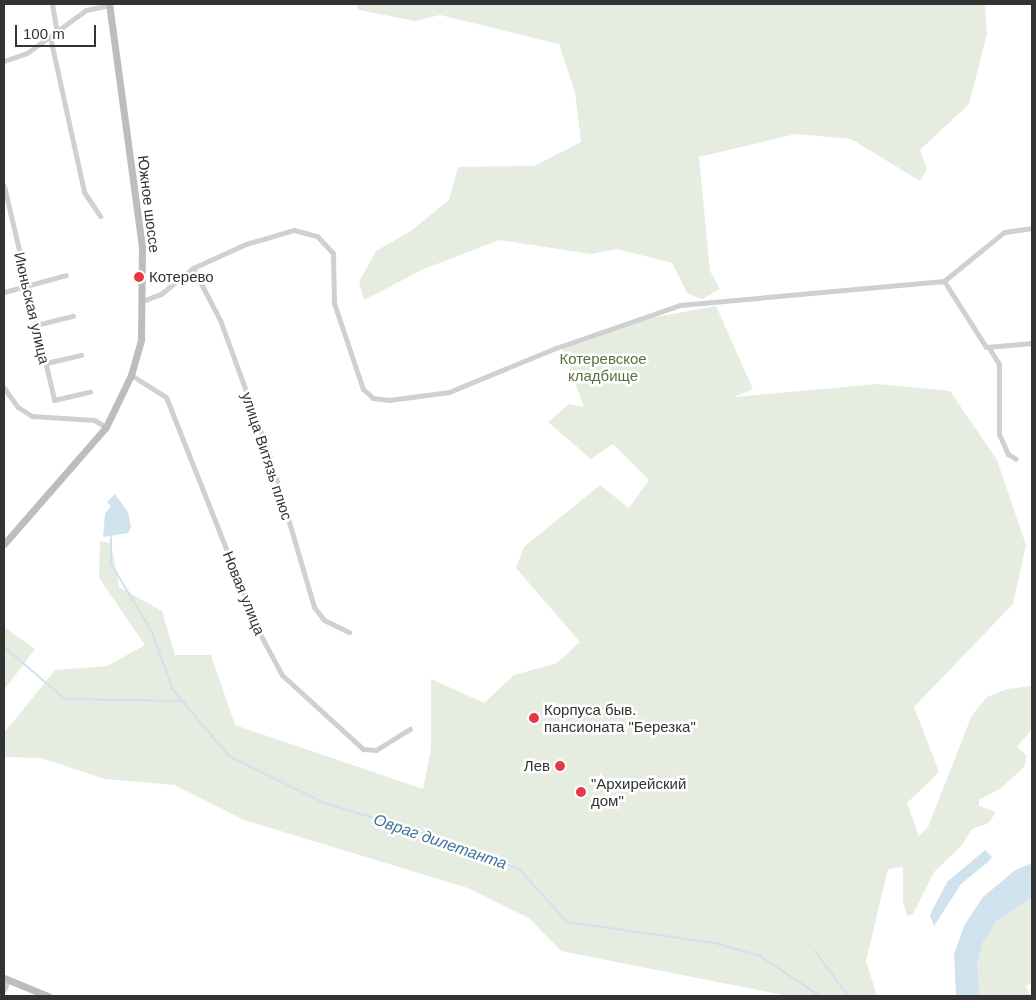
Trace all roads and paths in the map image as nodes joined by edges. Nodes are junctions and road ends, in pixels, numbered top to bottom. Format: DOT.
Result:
graph roads {
  1 [pos="52,4"];
  2 [pos="109,5"];
  3 [pos="57,32"];
  4 [pos="50,37"];
  5 [pos="4,61"];
  6 [pos="4,186"];
  7 [pos="6,212"];
  8 [pos="100,216"];
  9 [pos="1032,228"];
  10 [pos="193,268"];
  11 [pos="66,274"];
  12 [pos="944,281"];
  13 [pos="27,285"];
  14 [pos="4,292"];
  15 [pos="144,300"];
  16 [pos="73,316"];
  17 [pos="36,325"];
  18 [pos="1032,343"];
  19 [pos="988,348"];
  20 [pos="81,355"];
  21 [pos="46,363"];
  22 [pos="131,376"];
  23 [pos="4,388"];
  24 [pos="90,392"];
  25 [pos="106,427"];
  26 [pos="1016,459"];
  27 [pos="4,544"];
  28 [pos="350,632"];
  29 [pos="410,730"];
  30 [pos="6,979"];
  31 [pos="4,990"];
  32 [pos="48,996"];
  1 -- 3 [label="street"];
  2 -- 3 [label="street"];
  2 -- 15 [label="main road, Южное шоссе"];
  3 -- 4 [label="street"];
  4 -- 5 [label="street"];
  4 -- 8 [label="street"];
  6 -- 7 [label="street, Июньская улица"];
  7 -- 13 [label="street, Июньская улица"];
  9 -- 12 [label="street"];
  10 -- 12 [label="street"];
  10 -- 15 [label="street"];
  10 -- 28 [label="street, улица Витязь плюс"];
  11 -- 13 [label="street"];
  12 -- 19 [label="street"];
  13 -- 14 [label="street"];
  13 -- 17 [label="street, Июньская улица"];
  15 -- 22 [label="main road, Южное шоссе"];
  16 -- 17 [label="street"];
  17 -- 21 [label="street, Июньская улица"];
  18 -- 19 [label="street"];
  19 -- 26 [label="street"];
  20 -- 21 [label="street"];
  21 -- 24 [label="street, Июньская улица"];
  22 -- 25 [label="main road, Южное шоссе"];
  22 -- 29 [label="street, Новая улица"];
  23 -- 25 [label="street"];
  25 -- 27 [label="main road, Южное шоссе"];
  30 -- 31 [label="street"];
  30 -- 32 [label="main road"];
}
